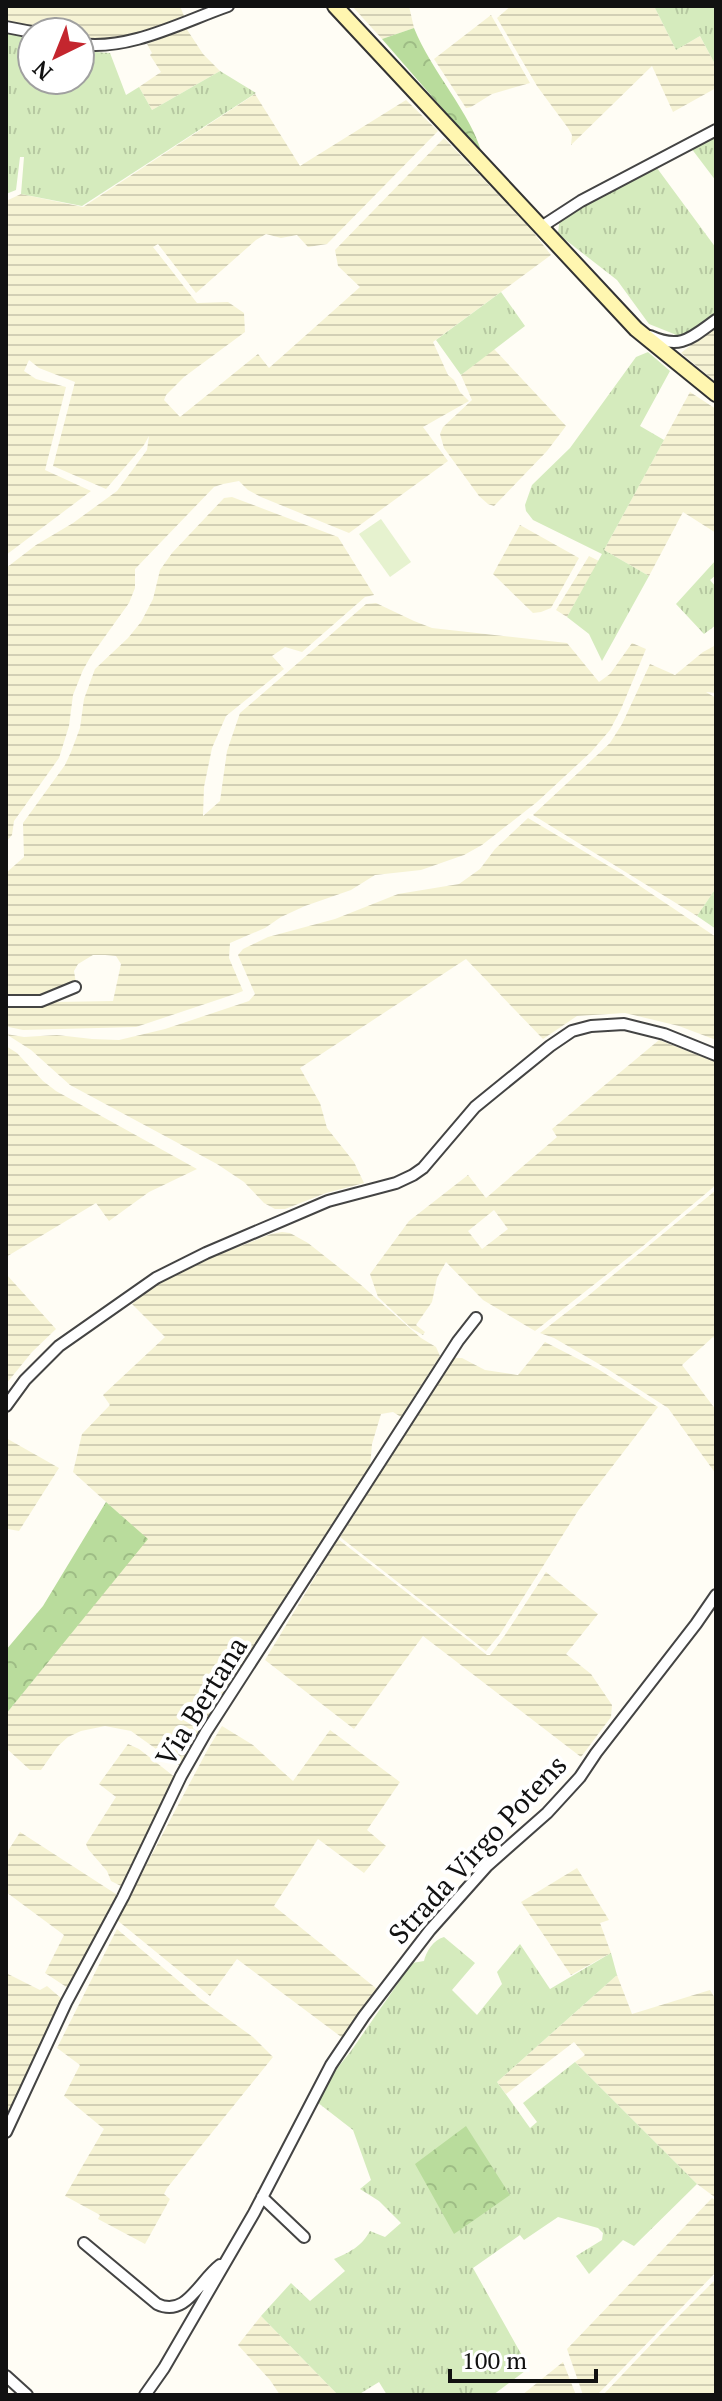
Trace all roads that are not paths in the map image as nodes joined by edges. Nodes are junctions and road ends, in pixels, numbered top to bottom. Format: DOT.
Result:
graph roads {
  1 [pos="228,6"];
  2 [pos="335,6"];
  3 [pos="96,47"];
  4 [pos="716,130"];
  5 [pos="541,227"];
  6 [pos="716,320"];
  7 [pos="636,329"];
  8 [pos="716,394"];
  9 [pos="75,987"];
  10 [pos="6,1001"];
  11 [pos="716,1055"];
  12 [pos="476,1318"];
  13 [pos="6,1406"];
  14 [pos="716,1595"];
  15 [pos="6,2132"];
  16 [pos="262,2197"];
  17 [pos="304,2237"];
  18 [pos="84,2243"];
  19 [pos="226,2261"];
  20 [pos="6,2376"];
  21 [pos="27,2395"];
  22 [pos="145,2395"];
  1 -- 3 [label="street"];
  2 -- 5 [label="street"];
  4 -- 5 [label="street"];
  5 -- 7 [label="street"];
  6 -- 7 [label="street"];
  7 -- 8 [label="street"];
  9 -- 10 [label="street"];
  11 -- 13 [label="street"];
  12 -- 15 [label="street, Via Bertana"];
  14 -- 16 [label="street, Strada Virgo Potens"];
  16 -- 17 [label="street"];
  16 -- 19 [label="street, Strada Virgo Potens"];
  18 -- 19 [label="street"];
  19 -- 22 [label="street, Strada Virgo Potens"];
  20 -- 21 [label="street"];
}
